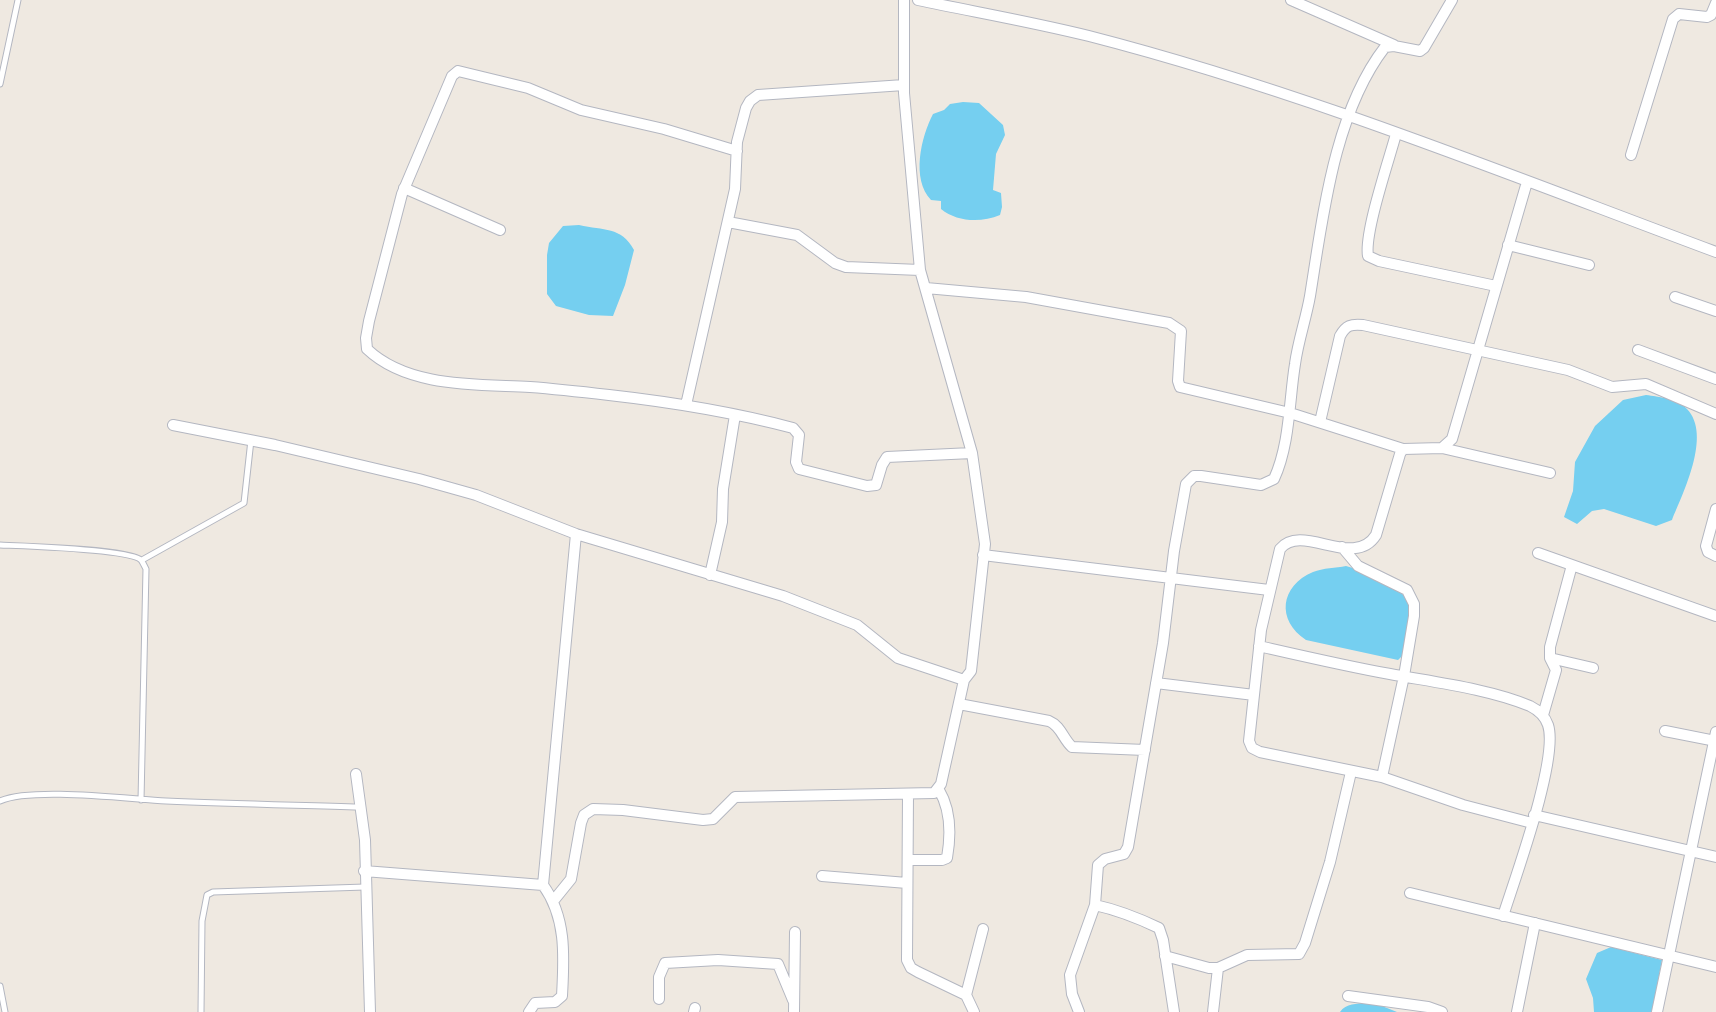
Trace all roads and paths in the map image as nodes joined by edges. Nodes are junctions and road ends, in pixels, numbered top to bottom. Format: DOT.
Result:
graph roads {
  1 [pos="18,0"];
  2 [pos="904,0"];
  3 [pos="918,0"];
  4 [pos="1291,0"];
  5 [pos="1452,0"];
  6 [pos="1716,3"];
  7 [pos="1394,46"];
  8 [pos="0,84"];
  9 [pos="904,85"];
  10 [pos="1347,115"];
  11 [pos="1396,134"];
  12 [pos="737,151"];
  13 [pos="1631,155"];
  14 [pos="1527,182"];
  15 [pos="404,188"];
  16 [pos="728,222"];
  17 [pos="500,230"];
  18 [pos="1508,245"];
  19 [pos="1716,252"];
  20 [pos="1589,265"];
  21 [pos="920,270"];
  22 [pos="1496,286"];
  23 [pos="926,288"];
  24 [pos="1675,297"];
  25 [pos="1716,312"];
  26 [pos="1477,349"];
  27 [pos="1638,350"];
  28 [pos="1716,379"];
  29 [pos="686,405"];
  30 [pos="1290,413"];
  31 [pos="1716,414"];
  32 [pos="735,415"];
  33 [pos="1320,422"];
  34 [pos="173,425"];
  35 [pos="251,440"];
  36 [pos="1442,448"];
  37 [pos="1403,449"];
  38 [pos="972,453"];
  39 [pos="1550,473"];
  40 [pos="1716,509"];
  41 [pos="576,534"];
  42 [pos="0,545"];
  43 [pos="1342,547"];
  44 [pos="1538,553"];
  45 [pos="984,555"];
  46 [pos="1716,556"];
  47 [pos="142,560"];
  48 [pos="1572,565"];
  49 [pos="710,575"];
  50 [pos="1171,577"];
  51 [pos="1269,590"];
  52 [pos="1716,616"];
  53 [pos="1259,646"];
  54 [pos="1550,658"];
  55 [pos="1593,668"];
  56 [pos="1404,676"];
  57 [pos="964,680"];
  58 [pos="1156,683"];
  59 [pos="1254,695"];
  60 [pos="959,704"];
  61 [pos="1543,715"];
  62 [pos="1665,731"];
  63 [pos="1715,737"];
  64 [pos="1145,750"];
  65 [pos="1351,772"];
  66 [pos="356,774"];
  67 [pos="1382,778"];
  68 [pos="939,790"];
  69 [pos="908,794"];
  70 [pos="141,800"];
  71 [pos="0,801"];
  72 [pos="360,807"];
  73 [pos="1533,819"];
  74 [pos="1690,852"];
  75 [pos="1716,857"];
  76 [pos="908,860"];
  77 [pos="364,871"];
  78 [pos="822,876"];
  79 [pos="908,883"];
  80 [pos="543,886"];
  81 [pos="365,887"];
  82 [pos="1410,893"];
  83 [pos="554,900"];
  84 [pos="1095,905"];
  85 [pos="1503,916"];
  86 [pos="1535,923"];
  87 [pos="983,929"];
  88 [pos="795,932"];
  89 [pos="1165,956"];
  90 [pos="1669,956"];
  91 [pos="1716,967"];
  92 [pos="1218,968"];
  93 [pos="0,986"];
  94 [pos="966,995"];
  95 [pos="1348,996"];
  96 [pos="659,999"];
  97 [pos="793,1000"];
  98 [pos="5,1012"];
  99 [pos="201,1012"];
  100 [pos="370,1012"];
  101 [pos="529,1012"];
  102 [pos="794,1012"];
  103 [pos="974,1012"];
  104 [pos="1079,1012"];
  105 [pos="1174,1012"];
  106 [pos="1213,1012"];
  107 [pos="1442,1012"];
  108 [pos="1517,1012"];
  109 [pos="1657,1012"];
  1 -- 8 [label="lane"];
  2 -- 9 [label="street"];
  3 -- 10 [label="street"];
  4 -- 7 [label="street"];
  5 -- 7 [label="street"];
  6 -- 13 [label="street"];
  7 -- 10 [label="street"];
  9 -- 12 [label="street"];
  9 -- 21 [label="street"];
  10 -- 11 [label="street"];
  10 -- 30 [label="street"];
  11 -- 14 [label="street"];
  11 -- 22 [label="street"];
  12 -- 15 [label="street"];
  12 -- 16 [label="street"];
  14 -- 18 [label="street"];
  14 -- 19 [label="street"];
  15 -- 17 [label="street"];
  15 -- 29 [label="street"];
  16 -- 21 [label="street"];
  16 -- 29 [label="street"];
  18 -- 20 [label="street"];
  18 -- 22 [label="street"];
  21 -- 23 [label="street"];
  22 -- 26 [label="street"];
  23 -- 30 [label="street"];
  23 -- 38 [label="street"];
  24 -- 25 [label="street"];
  26 -- 31 [label="street"];
  26 -- 33 [label="street"];
  26 -- 36 [label="street"];
  27 -- 28 [label="street"];
  29 -- 32 [label="street"];
  30 -- 33 [label="street"];
  30 -- 50 [label="street"];
  32 -- 38 [label="street"];
  32 -- 49 [label="street"];
  33 -- 37 [label="street"];
  34 -- 35 [label="street"];
  35 -- 41 [label="street"];
  35 -- 47 [label="lane"];
  36 -- 37 [label="street"];
  36 -- 39 [label="street"];
  37 -- 43 [label="street"];
  38 -- 45 [label="street"];
  40 -- 46 [label="street"];
  41 -- 49 [label="street"];
  41 -- 80 [label="street"];
  42 -- 47 [label="lane"];
  43 -- 51 [label="street"];
  43 -- 56 [label="street"];
  44 -- 48 [label="street"];
  45 -- 50 [label="street"];
  45 -- 57 [label="street"];
  47 -- 70 [label="lane"];
  48 -- 52 [label="street"];
  48 -- 54 [label="street"];
  49 -- 57 [label="street"];
  50 -- 51 [label="street"];
  50 -- 58 [label="street"];
  51 -- 53 [label="street"];
  53 -- 56 [label="street"];
  53 -- 59 [label="street"];
  54 -- 55 [label="street"];
  54 -- 61 [label="street"];
  56 -- 61 [label="street"];
  56 -- 67 [label="street"];
  57 -- 60 [label="street"];
  58 -- 59 [label="street"];
  58 -- 64 [label="street"];
  59 -- 65 [label="street"];
  60 -- 64 [label="street"];
  60 -- 68 [label="street"];
  61 -- 73 [label="street"];
  62 -- 63 [label="street"];
  63 -- 74 [label="street"];
  64 -- 84 [label="street"];
  65 -- 67 [label="street"];
  65 -- 92 [label="street"];
  66 -- 72 [label="street"];
  67 -- 73 [label="street"];
  68 -- 69 [label="street"];
  68 -- 76 [label="street"];
  69 -- 76 [label="street"];
  69 -- 83 [label="street"];
  70 -- 71 [label="lane"];
  70 -- 72 [label="lane"];
  72 -- 77 [label="street"];
  73 -- 74 [label="street"];
  73 -- 85 [label="street"];
  74 -- 75 [label="street"];
  74 -- 90 [label="street"];
  76 -- 79 [label="street"];
  77 -- 80 [label="street"];
  77 -- 81 [label="street"];
  78 -- 79 [label="street"];
  79 -- 94 [label="street"];
  80 -- 83 [label="street"];
  81 -- 99 [label="lane"];
  81 -- 100 [label="street"];
  82 -- 85 [label="street"];
  83 -- 101 [label="street"];
  84 -- 89 [label="street"];
  84 -- 104 [label="street"];
  85 -- 86 [label="street"];
  86 -- 90 [label="street"];
  86 -- 108 [label="street"];
  87 -- 94 [label="street"];
  88 -- 97 [label="street"];
  89 -- 92 [label="street"];
  89 -- 105 [label="street"];
  90 -- 91 [label="street"];
  90 -- 109 [label="street"];
  92 -- 106 [label="street"];
  93 -- 98 [label="lane"];
  94 -- 103 [label="street"];
  95 -- 107 [label="street"];
  96 -- 97 [label="street"];
  97 -- 102 [label="street"];
}
